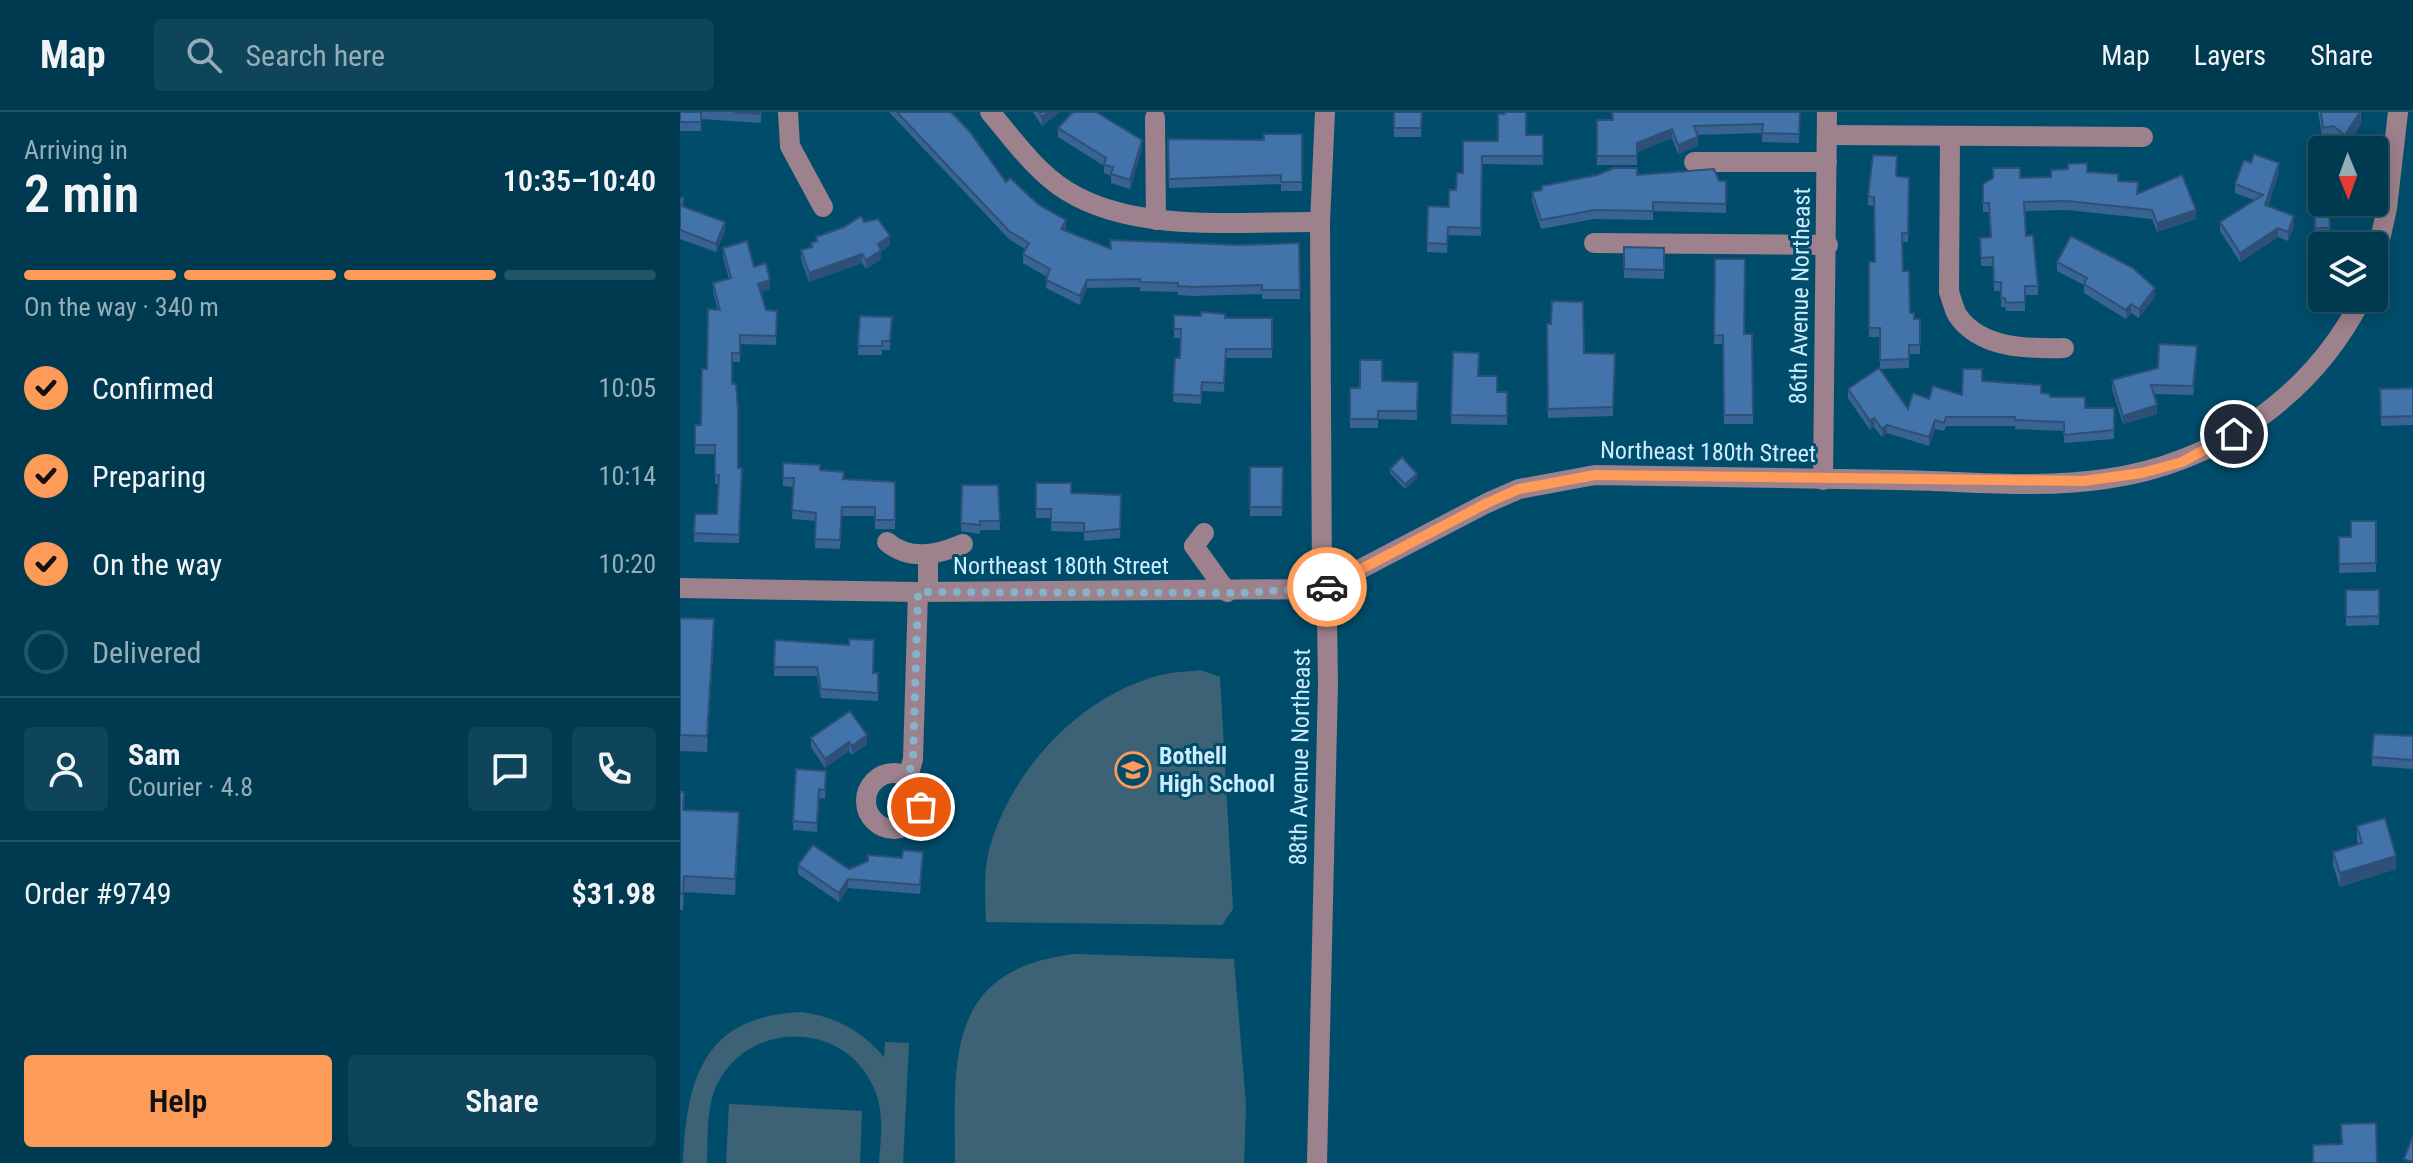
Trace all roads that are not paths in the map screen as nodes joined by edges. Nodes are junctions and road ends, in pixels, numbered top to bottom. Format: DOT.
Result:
graph roads {
  1 [pos="788,112"];
  2 [pos="990,112"];
  3 [pos="1325,112"];
  4 [pos="1827,112"];
  5 [pos="2398,112"];
  6 [pos="1155,118"];
  7 [pos="1827,135"];
  8 [pos="1950,136"];
  9 [pos="2143,137"];
  10 [pos="1694,162"];
  11 [pos="1827,162"];
  12 [pos="823,207"];
  13 [pos="1156,220"];
  14 [pos="1320,222"];
  15 [pos="2382,232"];
  16 [pos="1594,243"];
  17 [pos="1828,245"];
  18 [pos="2353,312"];
  19 [pos="2064,348"];
  20 [pos="1823,480"];
  21 [pos="1204,533"];
  22 [pos="887,542"];
  23 [pos="963,544"];
  24 [pos="928,554"];
  25 [pos="680,588"];
  26 [pos="1322,589"];
  27 [pos="923,592"];
  28 [pos="1227,592"];
  29 [pos="908,777"];
  30 [pos="1317,1163"];
  1 -- 12 [label="street"];
  2 -- 13 [label="street"];
  3 -- 14 [label="street, 88th Avenue Northeast"];
  4 -- 7 [label="street, 86th Avenue Northeast"];
  5 -- 15 [label="street"];
  6 -- 13 [label="street"];
  7 -- 8 [label="street"];
  7 -- 11 [label="street, 86th Avenue Northeast"];
  8 -- 9 [label="street"];
  8 -- 19 [label="street"];
  10 -- 11 [label="street"];
  11 -- 17 [label="street, 86th Avenue Northeast"];
  13 -- 14 [label="street"];
  14 -- 26 [label="street, 88th Avenue Northeast"];
  16 -- 17 [label="street"];
  17 -- 20 [label="street, 86th Avenue Northeast"];
  18 -- 20 [label="street, Northeast 180th Street"];
  20 -- 26 [label="street, Northeast 180th Street"];
  21 -- 28 [label="street"];
  22 -- 24 [label="street"];
  23 -- 24 [label="street"];
  24 -- 27 [label="street"];
  25 -- 27 [label="street, Northeast 180th Street"];
  26 -- 28 [label="street, Northeast 180th Street"];
  26 -- 30 [label="street, 88th Avenue Northeast"];
  27 -- 28 [label="street, Northeast 180th Street"];
  27 -- 29 [label="street"];
}
